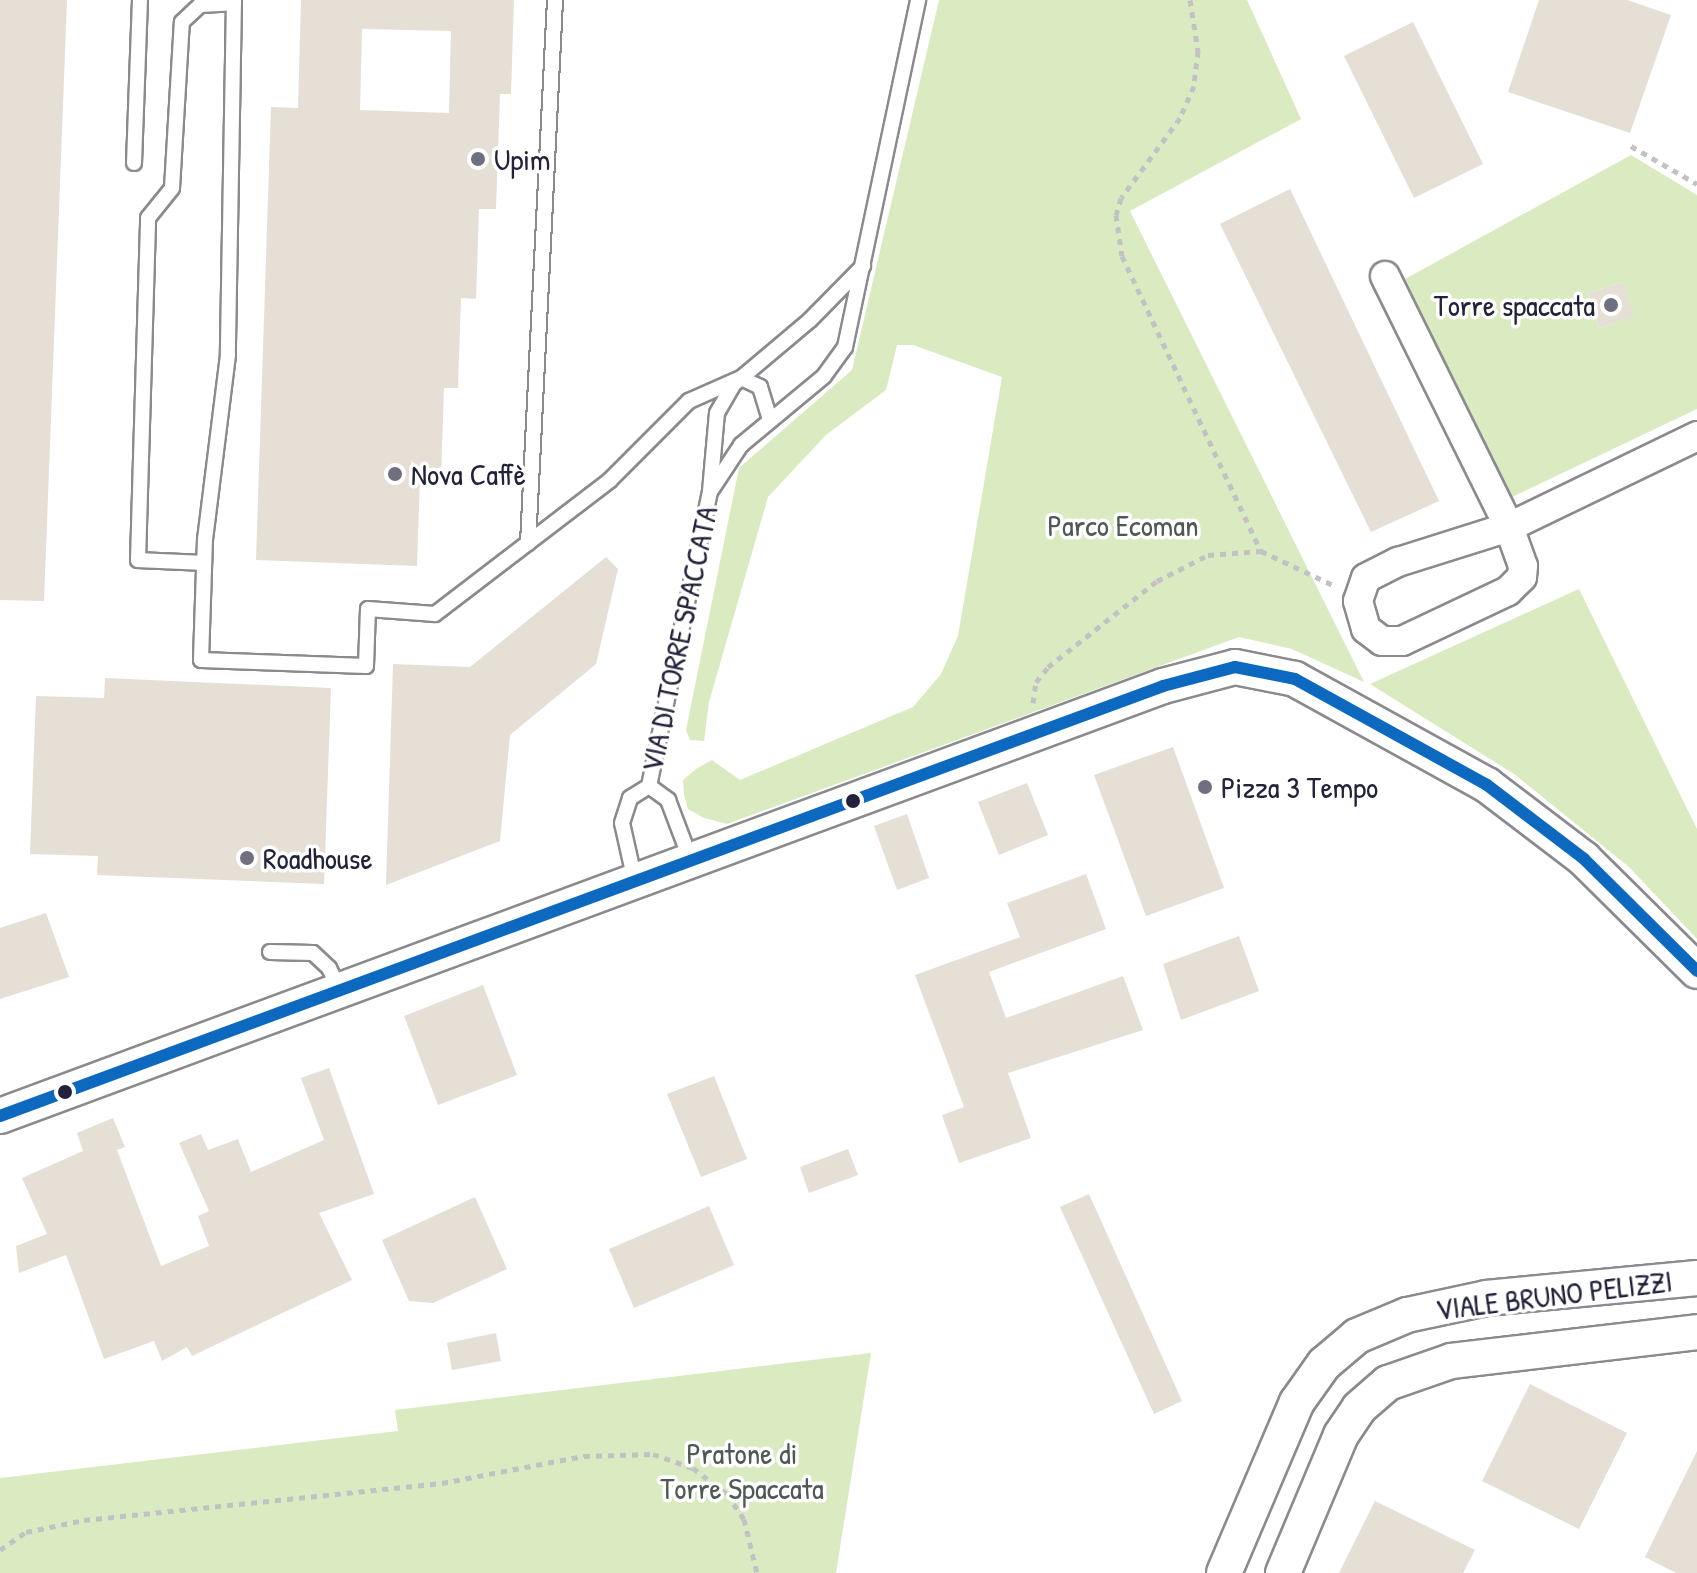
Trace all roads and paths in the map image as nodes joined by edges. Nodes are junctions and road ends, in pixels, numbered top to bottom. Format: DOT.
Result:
graph roads {
  1 [pos="140,0"];
  2 [pos="555,0"];
  3 [pos="918,0"];
  4 [pos="1190,0"];
  5 [pos="234,2"];
  6 [pos="1631,146"];
  7 [pos="134,163"];
  8 [pos="1697,184"];
  9 [pos="863,266"];
  10 [pos="1385,276"];
  11 [pos="741,378"];
  12 [pos="770,420"];
  13 [pos="1697,436"];
  14 [pos="710,491"];
  15 [pos="1509,527"];
  16 [pos="528,543"];
  17 [pos="1261,551"];
  18 [pos="204,563"];
  19 [pos="1358,595"];
  20 [pos="1039,732"];
  21 [pos="649,786"];
  22 [pos="692,861"];
  23 [pos="635,882"];
  24 [pos="270,952"];
  25 [pos="1697,971"];
  26 [pos="340,991"];
  27 [pos="0,1116"];
  28 [pos="1697,1278"];
  29 [pos="1697,1332"];
  30 [pos="0,1550"];
  31 [pos="757,1573"];
  32 [pos="1224,1573"];
  33 [pos="1283,1573"];
  1 -- 7 [label="lane"];
  2 -- 16 [label="lane"];
  3 -- 9 [label="lane, VIA DI TORRE SPACCATA"];
  4 -- 17 [label="path"];
  5 -- 18 [label="lane"];
  5 -- 18 [label="lane"];
  6 -- 8 [label="path"];
  9 -- 11 [label="lane, VIA DI TORRE SPACCATA"];
  9 -- 12 [label="lane, VIA DI TORRE SPACCATA"];
  10 -- 15 [label="street"];
  11 -- 12 [label="lane"];
  11 -- 14 [label="lane, VIA DI TORRE SPACCATA"];
  11 -- 16 [label="lane"];
  12 -- 14 [label="lane, VIA DI TORRE SPACCATA"];
  13 -- 15 [label="street"];
  14 -- 21 [label="lane, VIA DI TORRE SPACCATA"];
  15 -- 19 [label="street"];
  15 -- 19 [label="street"];
  16 -- 18 [label="lane"];
  17 -- 19 [label="path"];
  17 -- 20 [label="path"];
  20 -- 22 [label="street"];
  20 -- 25 [label="street"];
  21 -- 22 [label="lane, VIA DI TORRE SPACCATA"];
  21 -- 23 [label="lane, VIA DI TORRE SPACCATA"];
  22 -- 23 [label="street"];
  23 -- 26 [label="street"];
  24 -- 26 [label="lane"];
  26 -- 27 [label="street"];
  28 -- 32 [label="street, VIALE BRUNO PELIZZI"];
  29 -- 33 [label="street, VIALE BRUNO PELIZZI"];
  30 -- 31 [label="path"];
}
